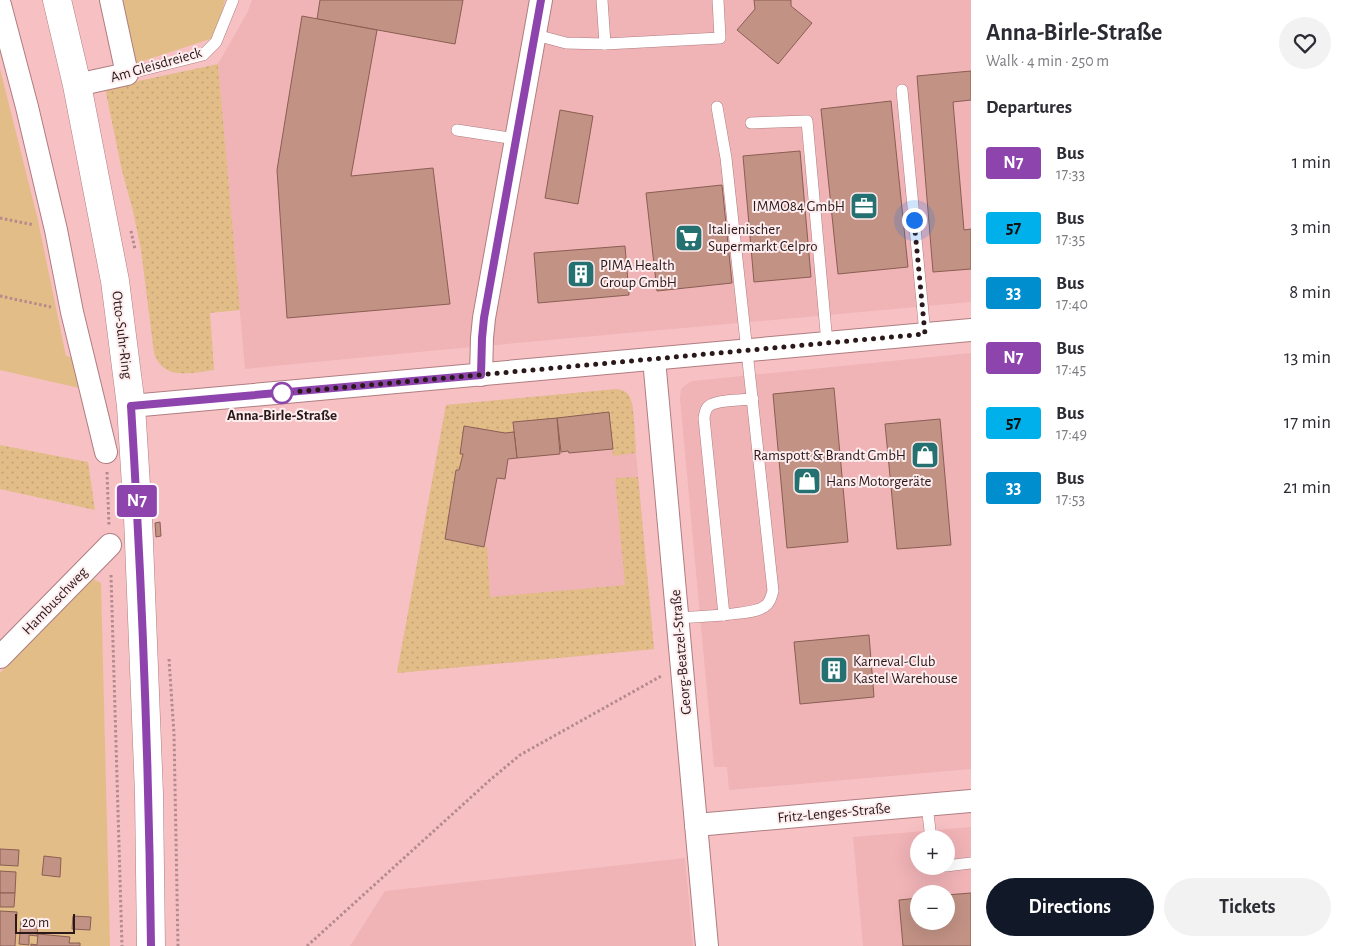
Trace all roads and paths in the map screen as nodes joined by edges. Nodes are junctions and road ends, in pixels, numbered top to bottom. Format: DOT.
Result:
graph roads {
  1 [pos="57,0"];
  2 [pos="111,0"];
  3 [pos="233,0"];
  4 [pos="541,0"];
  5 [pos="602,0"];
  6 [pos="718,0"];
  7 [pos="0,5"];
  8 [pos="536,35"];
  9 [pos="604,44"];
  10 [pos="127,74"];
  11 [pos="77,85"];
  12 [pos="902,90"];
  13 [pos="717,107"];
  14 [pos="751,123"];
  15 [pos="457,130"];
  16 [pos="516,139"];
  17 [pos="0,218"];
  18 [pos="56,230"];
  19 [pos="0,296"];
  20 [pos="72,312"];
  21 [pos="971,330"];
  22 [pos="925,334"];
  23 [pos="827,343"];
  24 [pos="747,350"];
  25 [pos="654,359"];
  26 [pos="481,375"];
  27 [pos="753,399"];
  28 [pos="131,406"];
  29 [pos="106,452"];
  30 [pos="110,545"];
  31 [pos="724,615"];
  32 [pos="678,618"];
  33 [pos="0,657"];
  34 [pos="682,664"];
  35 [pos="971,801"];
  36 [pos="927,805"];
  37 [pos="696,826"];
  38 [pos="930,830"];
  39 [pos="971,863"];
  40 [pos="955,865"];
  41 [pos="122,946"];
  42 [pos="151,946"];
  43 [pos="307,946"];
  44 [pos="707,946"];
  1 -- 11 [label="street, Otto-Suhr-Ring"];
  2 -- 10 [label="street"];
  3 -- 10 [label="lane, Am Gleisdreieck"];
  4 -- 8 [label="street"];
  5 -- 9 [label="lane"];
  6 -- 9 [label="lane"];
  7 -- 18 [label="street"];
  8 -- 9 [label="lane"];
  8 -- 16 [label="street"];
  10 -- 11 [label="street, Am Gleisdreieck"];
  11 -- 28 [label="street, Otto-Suhr-Ring"];
  12 -- 22 [label="lane"];
  13 -- 24 [label="lane"];
  14 -- 23 [label="lane"];
  15 -- 16 [label="lane"];
  16 -- 26 [label="street"];
  17 -- 18 [label="path"];
  18 -- 20 [label="street"];
  19 -- 20 [label="path"];
  20 -- 29 [label="street"];
  21 -- 22 [label="street"];
  22 -- 23 [label="street"];
  23 -- 24 [label="street"];
  24 -- 25 [label="street"];
  24 -- 27 [label="lane"];
  25 -- 26 [label="street"];
  25 -- 32 [label="street, Georg-Beatzel-Straße"];
  26 -- 28 [label="street"];
  27 -- 31 [label="lane"];
  27 -- 31 [label="lane"];
  28 -- 42 [label="street, Otto-Suhr-Ring"];
  29 -- 30 [label="path"];
  30 -- 33 [label="street, Hambuschweg"];
  30 -- 41 [label="path"];
  31 -- 32 [label="lane"];
  32 -- 34 [label="street, Georg-Beatzel-Straße"];
  34 -- 37 [label="street, Georg-Beatzel-Straße"];
  34 -- 43 [label="path"];
  35 -- 36 [label="street, Fritz-Lenges-Straße"];
  36 -- 37 [label="street, Fritz-Lenges-Straße"];
  36 -- 38 [label="lane"];
  37 -- 44 [label="street, Georg-Beatzel-Straße"];
  39 -- 40 [label="lane"];
}
